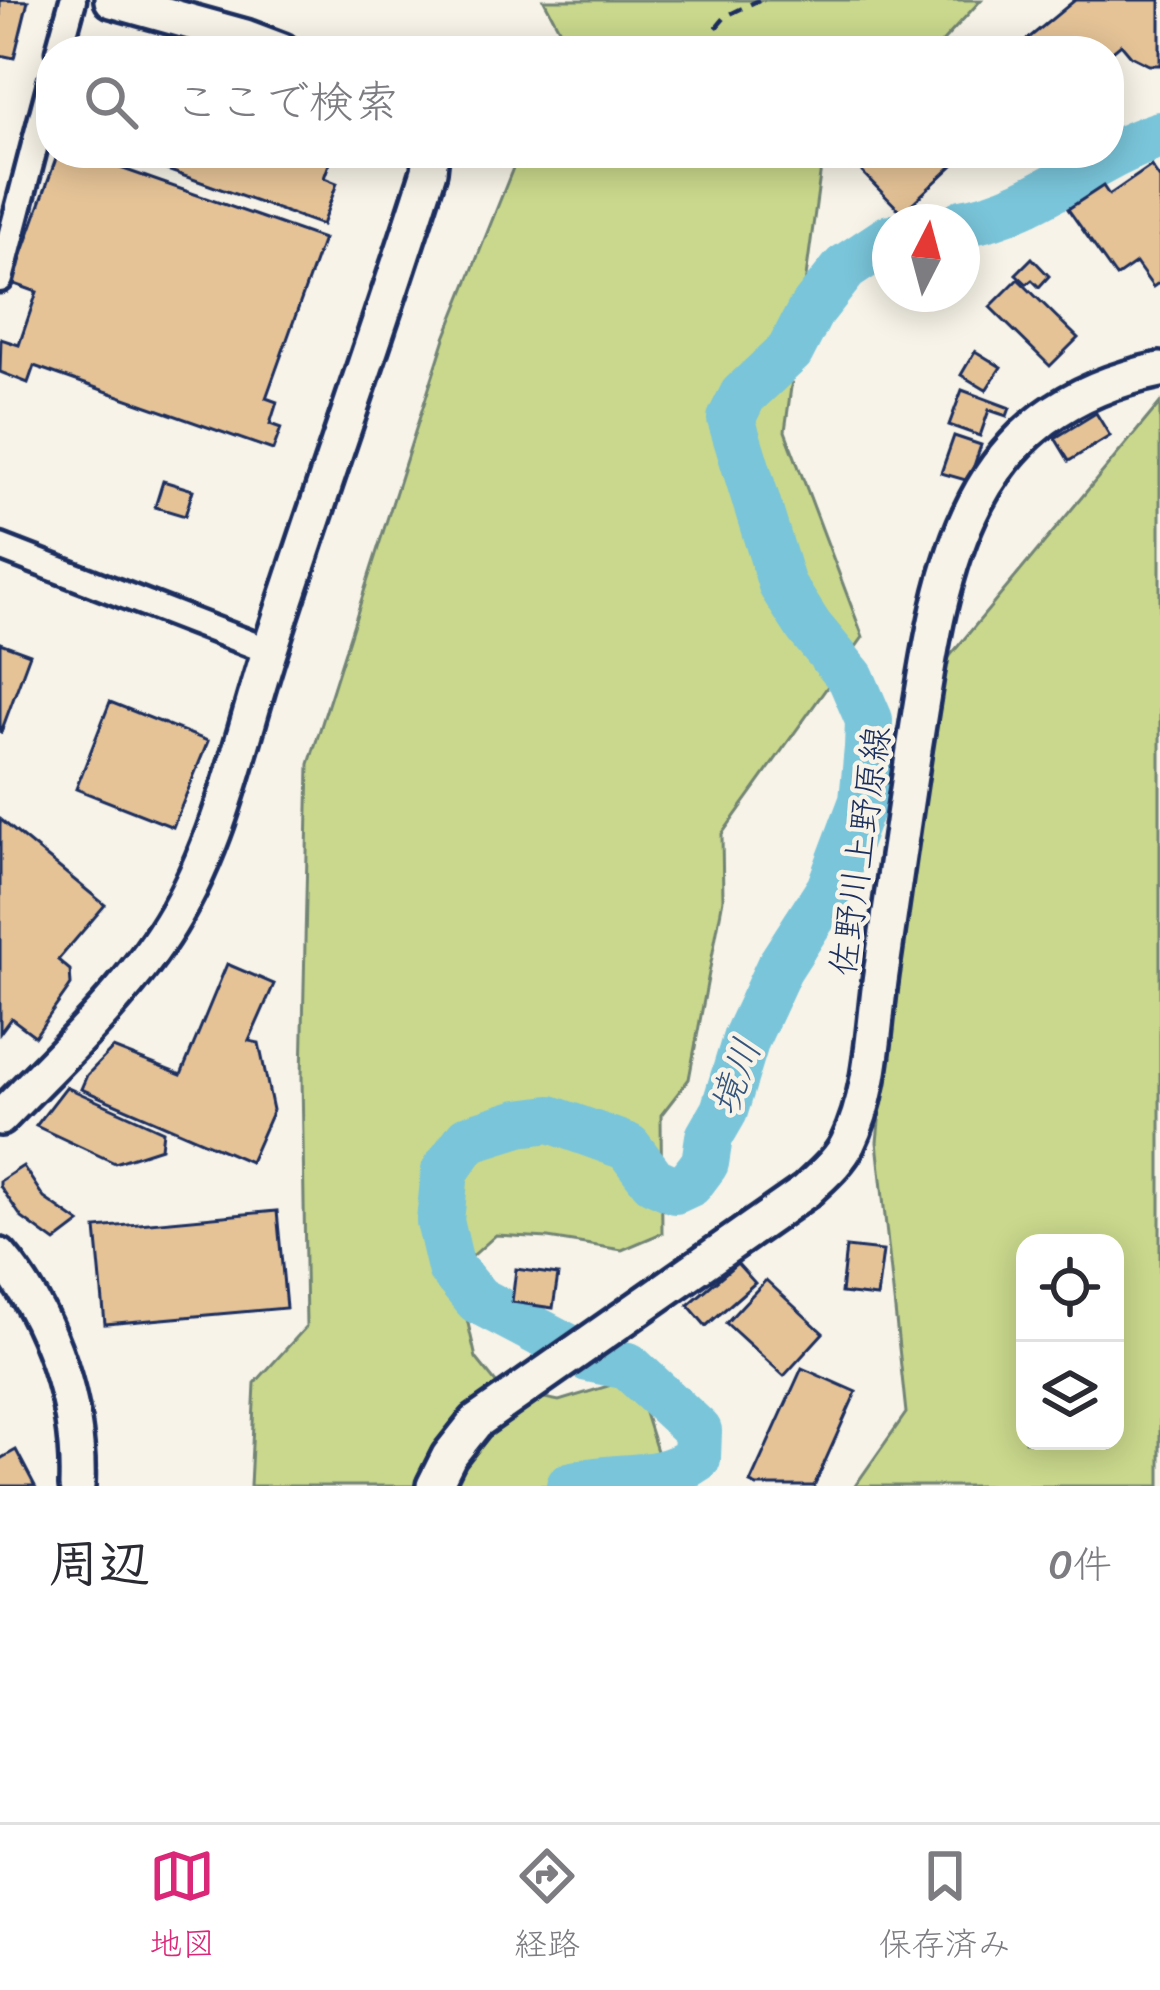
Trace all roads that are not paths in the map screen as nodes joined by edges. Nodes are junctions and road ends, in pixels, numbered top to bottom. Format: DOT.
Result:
graph roads {
  1 [pos="73,0"];
  2 [pos="112,0"];
  3 [pos="63,36"];
  4 [pos="241,36"];
  5 [pos="36,141"];
  6 [pos="429,168"];
  7 [pos="0,279"];
  8 [pos="1160,370"];
  9 [pos="0,547"];
  10 [pos="269,651"];
  11 [pos="0,1118"];
  12 [pos="0,1256"];
  13 [pos="77,1486"];
  14 [pos="434,1486"];
  1 -- 3 [label="street"];
  2 -- 4 [label="street"];
  5 -- 7 [label="street"];
  6 -- 10 [label="street"];
  8 -- 14 [label="street, 佐野川上野原線"];
  9 -- 10 [label="street"];
  10 -- 11 [label="street"];
  12 -- 13 [label="street"];
}
